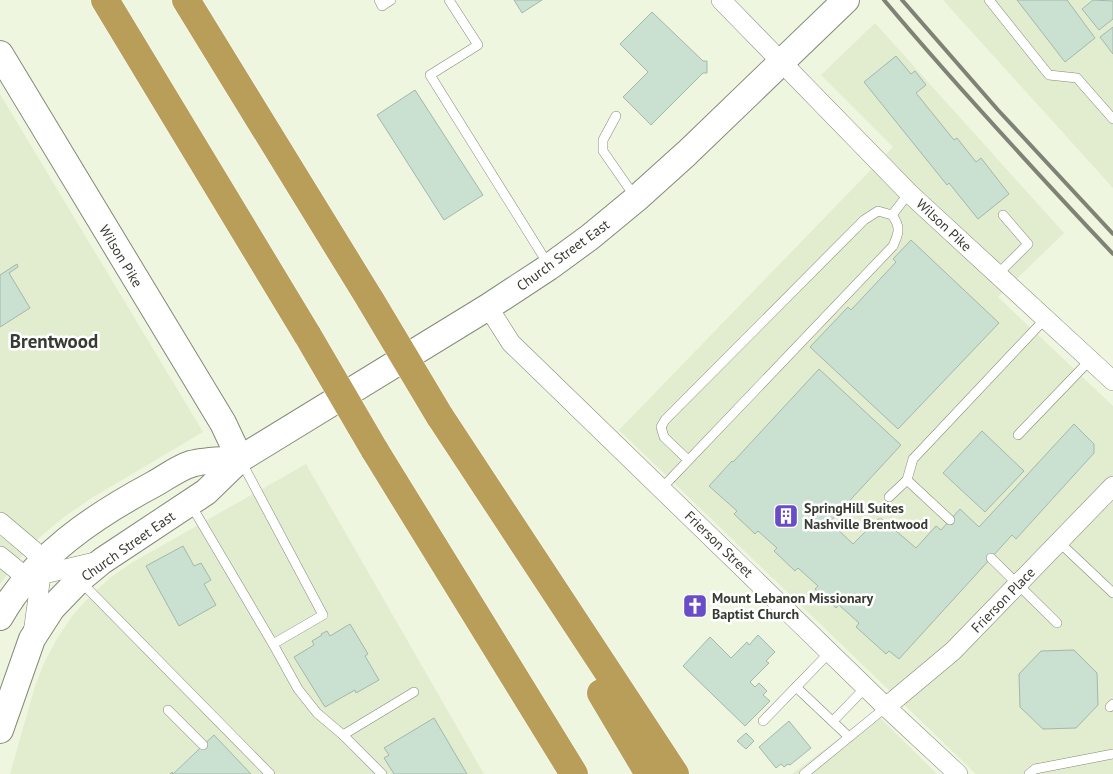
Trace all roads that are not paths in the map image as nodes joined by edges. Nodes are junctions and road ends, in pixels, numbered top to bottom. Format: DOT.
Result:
graph roads {
  1 [pos="105,0"];
  2 [pos="186,0"];
  3 [pos="379,0"];
  4 [pos="391,0"];
  5 [pos="449,0"];
  6 [pos="720,0"];
  7 [pos="846,0"];
  8 [pos="989,0"];
  9 [pos="0,54"];
  10 [pos="782,62"];
  11 [pos="616,116"];
  12 [pos="1113,119"];
  13 [pos="910,193"];
  14 [pos="636,199"];
  15 [pos="892,215"];
  16 [pos="1003,216"];
  17 [pos="550,267"];
  18 [pos="998,274"];
  19 [pos="488,308"];
  20 [pos="1045,319"];
  21 [pos="1090,360"];
  22 [pos="1113,381"];
  23 [pos="440,415"];
  24 [pos="1018,435"];
  25 [pos="240,459"];
  26 [pos="688,460"];
  27 [pos="907,480"];
  28 [pos="1113,486"];
  29 [pos="661,489"];
  30 [pos="889,498"];
  31 [pos="189,503"];
  32 [pos="950,520"];
  33 [pos="0,522"];
  34 [pos="1059,542"];
  35 [pos="0,556"];
  36 [pos="990,558"];
  37 [pos="102,561"];
  38 [pos="37,571"];
  39 [pos="80,580"];
  40 [pos="1018,585"];
  41 [pos="1113,593"];
  42 [pos="0,617"];
  43 [pos="1057,623"];
  44 [pos="32,639"];
  45 [pos="273,644"];
  46 [pos="830,652"];
  47 [pos="796,687"];
  48 [pos="866,687"];
  49 [pos="414,692"];
  50 [pos="886,707"];
  51 [pos="168,710"];
  52 [pos="763,721"];
  53 [pos="832,721"];
  54 [pos="0,730"];
  55 [pos="343,736"];
  56 [pos="849,737"];
  57 [pos="203,745"];
  58 [pos="1113,754"];
  59 [pos="270,774"];
  60 [pos="382,774"];
  61 [pos="574,774"];
  62 [pos="649,774"];
  63 [pos="675,774"];
  64 [pos="804,774"];
  65 [pos="958,774"];
  66 [pos="1029,774"];
  1 -- 61 [label="highway, bridge"];
  2 -- 23 [label="highway, bridge"];
  3 -- 4 [label="lane"];
  5 -- 17 [label="lane"];
  6 -- 10 [label="street, Wilson Pike"];
  7 -- 10 [label="main road, Church Street East"];
  8 -- 12 [label="lane"];
  9 -- 25 [label="main road, Wilson Pike"];
  10 -- 13 [label="street, Wilson Pike"];
  10 -- 14 [label="main road, Church Street East"];
  11 -- 14 [label="lane"];
  13 -- 15 [label="lane"];
  13 -- 18 [label="street, Wilson Pike"];
  14 -- 17 [label="main road, Church Street East"];
  15 -- 26 [label="lane"];
  15 -- 26 [label="lane"];
  16 -- 18 [label="lane"];
  17 -- 19 [label="main road, Church Street East"];
  18 -- 20 [label="street, Wilson Pike"];
  19 -- 25 [label="main road, Church Street East"];
  19 -- 29 [label="street, Frierson Street"];
  20 -- 21 [label="street, Wilson Pike"];
  20 -- 27 [label="lane"];
  21 -- 22 [label="street, Wilson Pike"];
  21 -- 24 [label="lane"];
  23 -- 62 [label="highway"];
  23 -- 63 [label="highway"];
  25 -- 31 [label="main road, Church Street East"];
  25 -- 38 [label="main road, Church Street East"];
  25 -- 45 [label="lane"];
  26 -- 29 [label="lane"];
  27 -- 30 [label="lane"];
  27 -- 32 [label="lane"];
  28 -- 34 [label="street, Frierson Place"];
  29 -- 46 [label="street, Frierson Street"];
  31 -- 37 [label="main road, Church Street East"];
  31 -- 45 [label="lane"];
  33 -- 38 [label="street"];
  34 -- 40 [label="street, Frierson Place"];
  34 -- 41 [label="lane"];
  35 -- 38 [label="street"];
  36 -- 40 [label="lane"];
  37 -- 38 [label="street"];
  37 -- 39 [label="main road, Church Street East"];
  38 -- 42 [label="main road, Church Street East"];
  38 -- 44 [label="street"];
  39 -- 44 [label="main road, Church Street East"];
  39 -- 59 [label="lane"];
  40 -- 43 [label="lane"];
  40 -- 50 [label="street, Frierson Place"];
  44 -- 54 [label="main road, Church Street East"];
  45 -- 55 [label="lane"];
  46 -- 47 [label="lane"];
  46 -- 48 [label="street, Frierson Street"];
  47 -- 52 [label="lane"];
  47 -- 53 [label="lane"];
  48 -- 50 [label="street, Frierson Street"];
  48 -- 53 [label="lane"];
  49 -- 55 [label="lane"];
  50 -- 56 [label="lane"];
  50 -- 65 [label="street, Frierson Street"];
  51 -- 57 [label="lane"];
  53 -- 56 [label="lane"];
  55 -- 60 [label="lane"];
  56 -- 64 [label="lane"];
  58 -- 66 [label="lane"];
}
